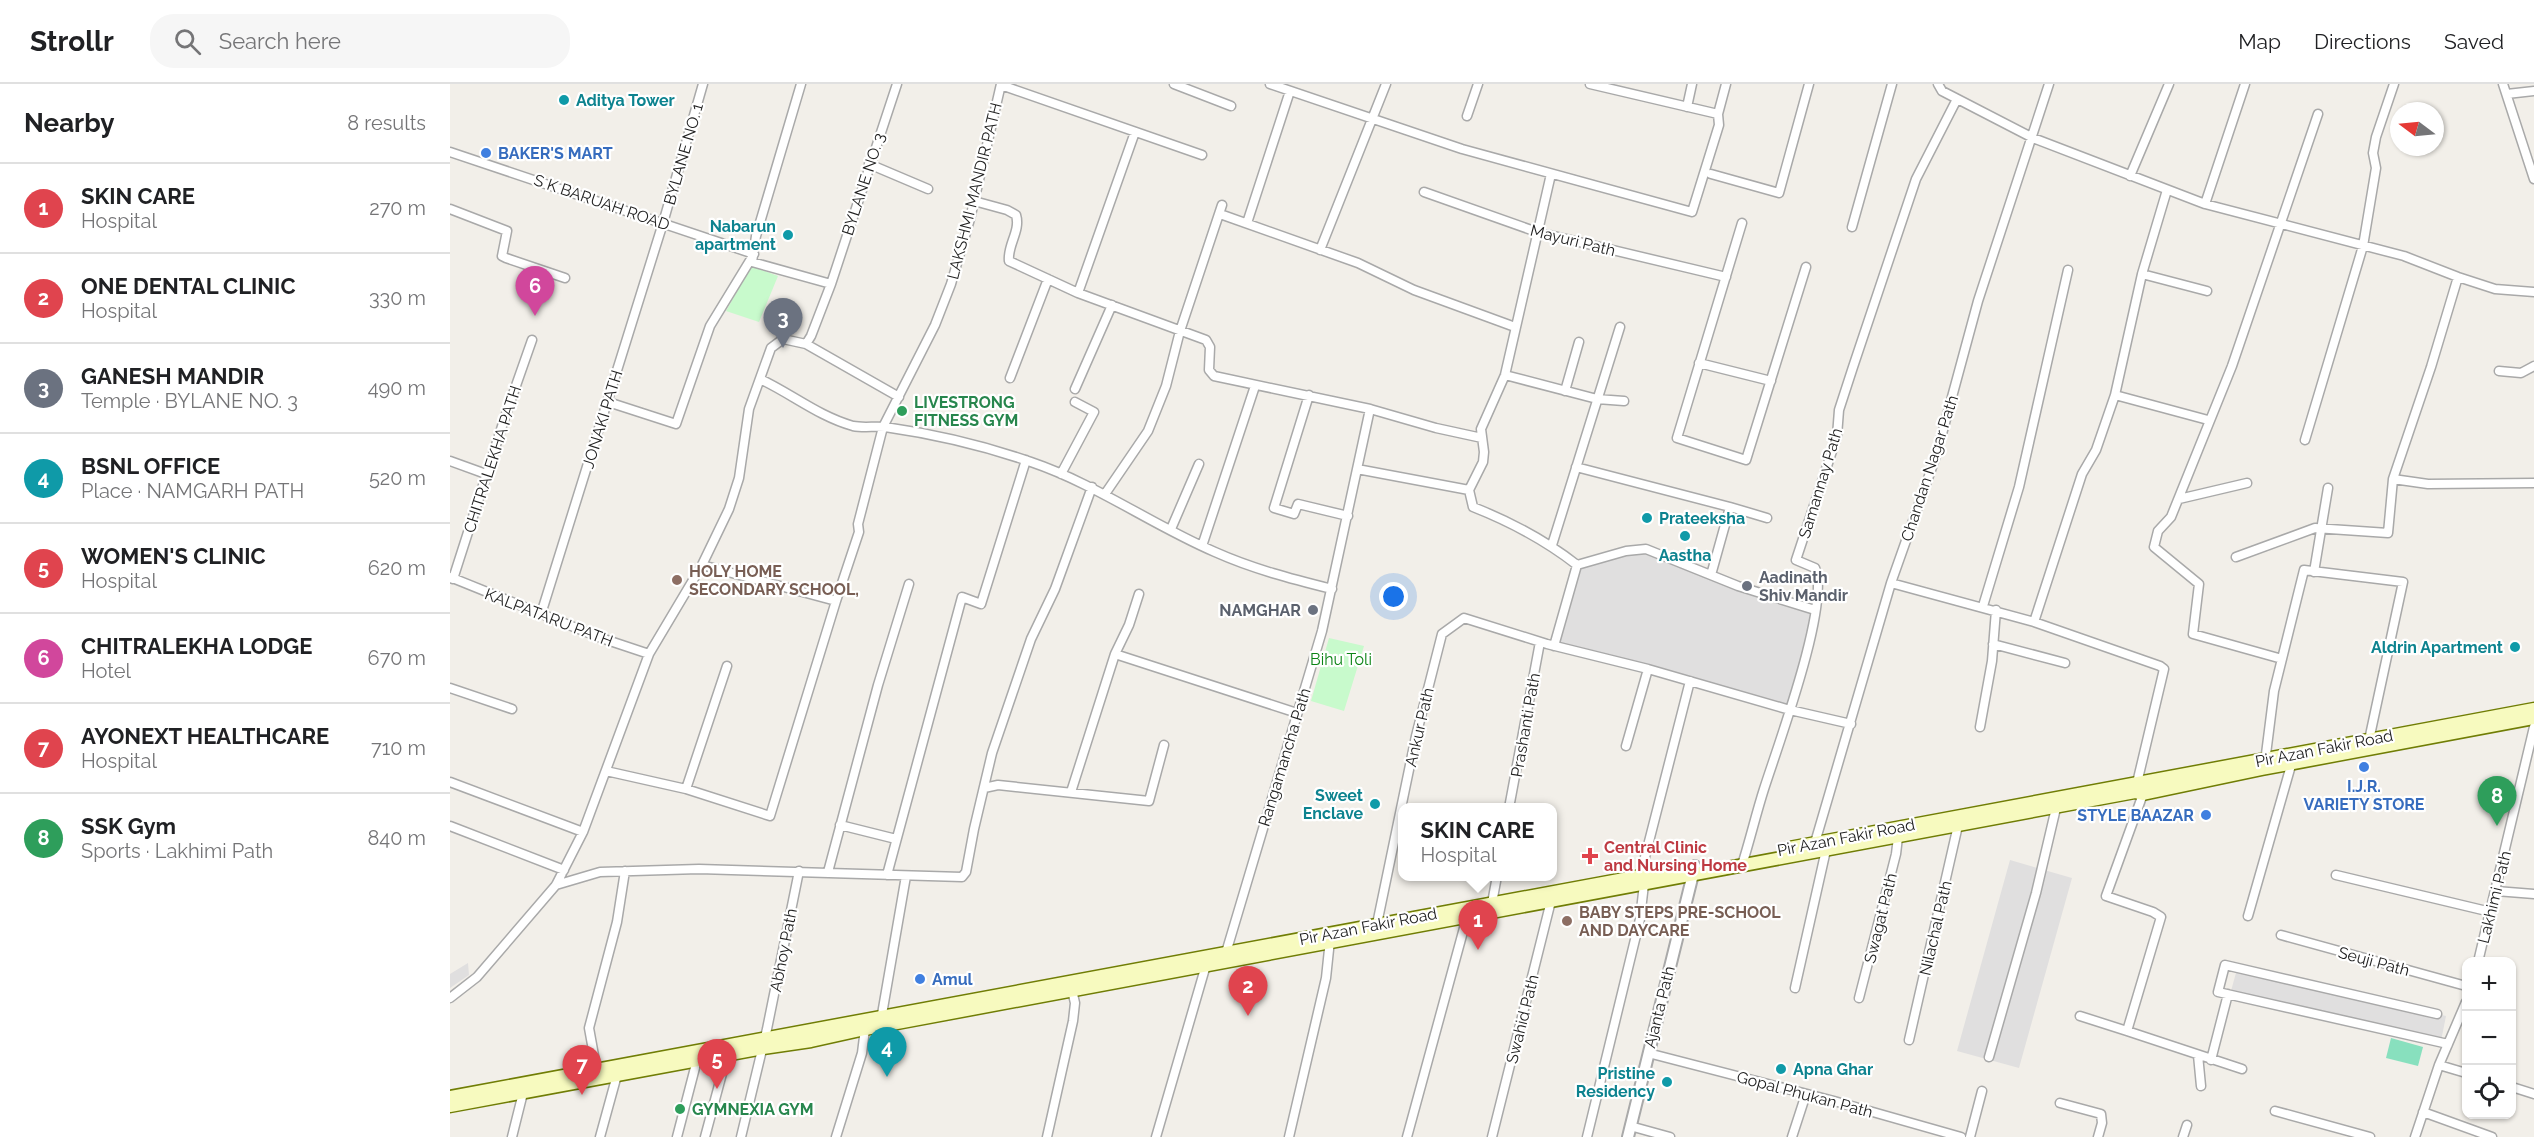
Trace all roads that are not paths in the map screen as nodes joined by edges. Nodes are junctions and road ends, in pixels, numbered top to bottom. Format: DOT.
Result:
graph roads {
  1 [pos="703,84"];
  2 [pos="801,84"];
  3 [pos="897,84"];
  4 [pos="1001,84"];
  5 [pos="1174,84"];
  6 [pos="1270,84"];
  7 [pos="1386,84"];
  8 [pos="1478,84"];
  9 [pos="1692,84"];
  10 [pos="1726,84"];
  11 [pos="1809,84"];
  12 [pos="1892,84"];
  13 [pos="1938,84"];
  14 [pos="2049,84"];
  15 [pos="2169,84"];
  16 [pos="2245,84"];
  17 [pos="2394,84"];
  18 [pos="2503,84"];
  19 [pos="1597,85"];
  20 [pos="1290,91"];
  21 [pos="2534,91"];
  22 [pos="2507,94"];
  23 [pos="1957,99"];
  24 [pos="1231,106"];
  25 [pos="1687,107"];
  26 [pos="1718,114"];
  27 [pos="2318,114"];
  28 [pos="1467,116"];
  29 [pos="1373,119"];
  30 [pos="1135,132"];
  31 [pos="2033,138"];
  32 [pos="450,152"];
  33 [pos="1202,155"];
  34 [pos="869,164"];
  35 [pos="1551,174"];
  36 [pos="1712,174"];
  37 [pos="2130,176"];
  38 [pos="2534,178"];
  39 [pos="928,189"];
  40 [pos="2167,190"];
  41 [pos="1424,192"];
  42 [pos="974,201"];
  43 [pos="2205,204"];
  44 [pos="450,208"];
  45 [pos="663,223"];
  46 [pos="1742,223"];
  47 [pos="1247,224"];
  48 [pos="2282,225"];
  49 [pos="1852,227"];
  50 [pos="1537,232"];
  51 [pos="2363,246"];
  52 [pos="1320,250"];
  53 [pos="754,254"];
  54 [pos="1806,267"];
  55 [pos="2068,270"];
  56 [pos="2142,274"];
  57 [pos="1726,277"];
  58 [pos="2458,277"];
  59 [pos="565,278"];
  60 [pos="1048,279"];
  61 [pos="831,284"];
  62 [pos="2206,291"];
  63 [pos="2534,292"];
  64 [pos="1078,293"];
  65 [pos="1112,305"];
  66 [pos="1515,327"];
  67 [pos="1620,327"];
  68 [pos="1180,331"];
  69 [pos="532,340"];
  70 [pos="1579,342"];
  71 [pos="806,344"];
  72 [pos="1700,363"];
  73 [pos="2534,366"];
  74 [pos="2499,372"];
  75 [pos="1505,375"];
  76 [pos="1010,378"];
  77 [pos="760,379"];
  78 [pos="1771,381"];
  79 [pos="1255,386"];
  80 [pos="1075,389"];
  81 [pos="1565,391"];
  82 [pos="1309,395"];
  83 [pos="2115,395"];
  84 [pos="898,396"];
  85 [pos="1597,399"];
  86 [pos="1624,401"];
  87 [pos="608,402"];
  88 [pos="1075,402"];
  89 [pos="1370,409"];
  90 [pos="2208,420"];
  91 [pos="883,427"];
  92 [pos="1482,438"];
  93 [pos="2305,440"];
  94 [pos="1026,460"];
  95 [pos="450,462"];
  96 [pos="1199,464"];
  97 [pos="1576,467"];
  98 [pos="1358,469"];
  99 [pos="486,474"];
  100 [pos="1061,474"];
  101 [pos="2393,479"];
  102 [pos="2247,483"];
  103 [pos="2534,483"];
  104 [pos="1092,487"];
  105 [pos="2328,489"];
  106 [pos="1469,490"];
  107 [pos="1105,494"];
  108 [pos="2179,498"];
  109 [pos="1730,507"];
  110 [pos="1347,516"];
  111 [pos="1767,518"];
  112 [pos="2320,528"];
  113 [pos="1171,529"];
  114 [pos="1552,545"];
  115 [pos="1202,546"];
  116 [pos="2236,556"];
  117 [pos="702,565"];
  118 [pos="1576,565"];
  119 [pos="2314,572"];
  120 [pos="1711,575"];
  121 [pos="451,578"];
  122 [pos="909,584"];
  123 [pos="1892,584"];
  124 [pos="1332,589"];
  125 [pos="1139,594"];
  126 [pos="836,601"];
  127 [pos="1983,606"];
  128 [pos="1815,610"];
  129 [pos="1996,610"];
  130 [pos="541,614"];
  131 [pos="2034,622"];
  132 [pos="1540,642"];
  133 [pos="1993,644"];
  134 [pos="1554,646"];
  135 [pos="649,654"];
  136 [pos="1115,654"];
  137 [pos="2282,659"];
  138 [pos="2065,663"];
  139 [pos="727,666"];
  140 [pos="1648,669"];
  141 [pos="1690,681"];
  142 [pos="450,688"];
  143 [pos="513,709"];
  144 [pos="2534,709"];
  145 [pos="1790,710"];
  146 [pos="1297,713"];
  147 [pos="2534,718"];
  148 [pos="1851,723"];
  149 [pos="1980,727"];
  150 [pos="2534,727"];
  151 [pos="2369,740"];
  152 [pos="1164,745"];
  153 [pos="1626,746"];
  154 [pos="2265,764"];
  155 [pos="2290,769"];
  156 [pos="606,771"];
  157 [pos="450,783"];
  158 [pos="984,788"];
  159 [pos="2140,788"];
  160 [pos="686,789"];
  161 [pos="1071,792"];
  162 [pos="1402,803"];
  163 [pos="1510,803"];
  164 [pos="2056,803"];
  165 [pos="1960,820"];
  166 [pos="1398,823"];
  167 [pos="840,825"];
  168 [pos="450,826"];
  169 [pos="583,832"];
  170 [pos="1898,837"];
  171 [pos="896,840"];
  172 [pos="1814,848"];
  173 [pos="1826,850"];
  174 [pos="1744,861"];
  175 [pos="1643,865"];
  176 [pos="564,870"];
  177 [pos="625,871"];
  178 [pos="799,871"];
  179 [pos="828,872"];
  180 [pos="1693,872"];
  181 [pos="887,875"];
  182 [pos="2336,875"];
  183 [pos="906,876"];
  184 [pos="1496,881"];
  185 [pos="1644,884"];
  186 [pos="556,885"];
  187 [pos="2496,891"];
  188 [pos="2534,894"];
  189 [pos="1551,901"];
  190 [pos="1492,903"];
  191 [pos="2491,912"];
  192 [pos="2248,915"];
  193 [pos="1467,917"];
  194 [pos="1377,924"];
  195 [pos="2281,936"];
  196 [pos="1329,938"];
  197 [pos="1224,957"];
  198 [pos="2479,957"];
  199 [pos="1206,965"];
  200 [pos="2462,985"];
  201 [pos="1795,988"];
  202 [pos="1072,990"];
  203 [pos="2228,994"];
  204 [pos="450,998"];
  205 [pos="1859,998"];
  206 [pos="2462,1011"];
  207 [pos="2437,1014"];
  208 [pos="2080,1016"];
  209 [pos="881,1021"];
  210 [pos="866,1029"];
  211 [pos="2127,1031"];
  212 [pos="765,1038"];
  213 [pos="1909,1040"];
  214 [pos="2448,1044"];
  215 [pos="1648,1053"];
  216 [pos="727,1054"];
  217 [pos="2198,1055"];
  218 [pos="1989,1057"];
  219 [pos="697,1060"];
  220 [pos="2211,1060"];
  221 [pos="595,1061"];
  222 [pos="2439,1065"];
  223 [pos="2242,1069"];
  224 [pos="2462,1072"];
  225 [pos="617,1075"];
  226 [pos="2200,1086"];
  227 [pos="524,1088"];
  228 [pos="2516,1089"];
  229 [pos="1982,1091"];
  230 [pos="1806,1094"];
  231 [pos="2534,1094"];
  232 [pos="450,1097"];
  233 [pos="2060,1102"];
  234 [pos="450,1106"];
  235 [pos="2275,1111"];
  236 [pos="2423,1112"];
  237 [pos="2187,1125"];
  238 [pos="1629,1132"];
  239 [pos="512,1137"];
  240 [pos="600,1137"];
  241 [pos="676,1137"];
  242 [pos="705,1137"];
  243 [pos="741,1137"];
  244 [pos="836,1137"];
  245 [pos="1047,1137"];
  246 [pos="1156,1137"];
  247 [pos="1289,1137"];
  248 [pos="1407,1137"];
  249 [pos="1492,1137"];
  250 [pos="1587,1137"];
  251 [pos="1670,1137"];
  252 [pos="1792,1137"];
  253 [pos="1961,1137"];
  254 [pos="1970,1137"];
  255 [pos="2098,1137"];
  256 [pos="2183,1137"];
  257 [pos="2370,1137"];
  258 [pos="2415,1137"];
  259 [pos="2492,1137"];
  1 -- 45 [label="street, BYLANE NO. 1"];
  2 -- 53 [label="street"];
  3 -- 34 [label="street, BYLANE NO. 3"];
  4 -- 30 [label="street"];
  4 -- 42 [label="street, LAKSHMI MANDIR PATH"];
  5 -- 24 [label="street"];
  6 -- 20 [label="street"];
  7 -- 29 [label="street"];
  8 -- 28 [label="street"];
  9 -- 25 [label="street"];
  10 -- 26 [label="street"];
  11 -- 36 [label="street"];
  12 -- 49 [label="street"];
  13 -- 23 [label="street"];
  14 -- 31 [label="street, Chandan Nagar Path"];
  15 -- 37 [label="street"];
  16 -- 43 [label="street"];
  17 -- 51 [label="street"];
  18 -- 22 [label="street"];
  19 -- 25 [label="street"];
  20 -- 29 [label="street"];
  20 -- 47 [label="street"];
  21 -- 22 [label="street"];
  22 -- 38 [label="street"];
  23 -- 31 [label="street"];
  23 -- 128 [label="street, Samannay Path"];
  25 -- 26 [label="street"];
  26 -- 35 [label="street"];
  27 -- 48 [label="street"];
  29 -- 35 [label="street"];
  29 -- 52 [label="street"];
  30 -- 33 [label="street"];
  30 -- 64 [label="street"];
  31 -- 37 [label="street"];
  31 -- 123 [label="street, Chandan Nagar Path"];
  32 -- 45 [label="street, S K BARUAH ROAD"];
  34 -- 39 [label="street"];
  34 -- 61 [label="street, BYLANE NO. 3"];
  35 -- 50 [label="street"];
  37 -- 40 [label="street"];
  40 -- 43 [label="street"];
  40 -- 56 [label="street"];
  41 -- 50 [label="street, Mayuri Path"];
  42 -- 60 [label="street"];
  42 -- 84 [label="street, LAKSHMI MANDIR PATH"];
  43 -- 48 [label="street"];
  44 -- 59 [label="street"];
  45 -- 53 [label="street, S K BARUAH ROAD"];
  45 -- 87 [label="street, JONAKI PATH"];
  46 -- 57 [label="street"];
  47 -- 52 [label="street"];
  47 -- 68 [label="street"];
  48 -- 51 [label="street"];
  48 -- 90 [label="street"];
  50 -- 57 [label="street, Mayuri Path"];
  50 -- 66 [label="street"];
  51 -- 58 [label="street"];
  51 -- 93 [label="street"];
  52 -- 66 [label="street"];
  53 -- 61 [label="street, S K BARUAH ROAD"];
  53 -- 87 [label="street"];
  54 -- 78 [label="street"];
  55 -- 127 [label="street"];
  56 -- 62 [label="street"];
  56 -- 83 [label="street"];
  57 -- 72 [label="street"];
  58 -- 63 [label="street"];
  58 -- 101 [label="street"];
  60 -- 64 [label="street"];
  60 -- 76 [label="street"];
  61 -- 71 [label="street, BYLANE NO. 3"];
  64 -- 65 [label="street"];
  65 -- 68 [label="street"];
  65 -- 80 [label="street"];
  66 -- 75 [label="street"];
  67 -- 85 [label="street"];
  68 -- 79 [label="street"];
  68 -- 107 [label="street"];
  69 -- 99 [label="street, CHITRALEKHA PATH"];
  70 -- 81 [label="street"];
  71 -- 77 [label="street"];
  71 -- 84 [label="street"];
  72 -- 78 [label="street"];
  72 -- 78 [label="street"];
  73 -- 74 [label="street"];
  75 -- 81 [label="street"];
  75 -- 92 [label="street"];
  77 -- 91 [label="street"];
  77 -- 117 [label="street"];
  79 -- 82 [label="street"];
  79 -- 115 [label="street"];
  81 -- 85 [label="street"];
  82 -- 89 [label="street"];
  82 -- 110 [label="street"];
  83 -- 90 [label="street"];
  83 -- 131 [label="street"];
  84 -- 91 [label="street, LAKSHMI MANDIR PATH"];
  85 -- 86 [label="street"];
  85 -- 97 [label="street"];
  87 -- 130 [label="street, JONAKI PATH"];
  88 -- 100 [label="street"];
  89 -- 92 [label="street"];
  89 -- 98 [label="street, Rangamancha Path"];
  90 -- 108 [label="street"];
  91 -- 94 [label="street"];
  91 -- 126 [label="street, LAKSHMI MANDIR PATH"];
  92 -- 106 [label="street"];
  94 -- 100 [label="street"];
  94 -- 171 [label="street"];
  95 -- 99 [label="street"];
  96 -- 113 [label="street"];
  97 -- 109 [label="street"];
  97 -- 114 [label="street"];
  98 -- 106 [label="street"];
  98 -- 110 [label="street, Rangamancha Path"];
  99 -- 121 [label="street, CHITRALEKHA PATH"];
  100 -- 104 [label="street"];
  101 -- 103 [label="street"];
  101 -- 112 [label="street"];
  102 -- 108 [label="street"];
  104 -- 107 [label="street"];
  104 -- 158 [label="street"];
  105 -- 112 [label="street"];
  106 -- 114 [label="street"];
  107 -- 113 [label="street"];
  108 -- 137 [label="street"];
  109 -- 111 [label="street"];
  109 -- 120 [label="street"];
  110 -- 124 [label="street, Rangamancha Path"];
  112 -- 116 [label="street"];
  112 -- 119 [label="street"];
  113 -- 115 [label="street"];
  114 -- 118 [label="street"];
  115 -- 124 [label="street"];
  117 -- 126 [label="street"];
  117 -- 135 [label="street"];
  118 -- 120 [label="street"];
  118 -- 134 [label="street"];
  119 -- 137 [label="street"];
  119 -- 151 [label="street"];
  120 -- 128 [label="street"];
  121 -- 130 [label="street, KALPATARU PATH"];
  122 -- 167 [label="street"];
  123 -- 127 [label="street"];
  123 -- 148 [label="street, Chandan Nagar Path"];
  124 -- 146 [label="street, Rangamancha Path"];
  125 -- 136 [label="street"];
  126 -- 160 [label="street, LAKSHMI MANDIR PATH"];
  127 -- 129 [label="street"];
  128 -- 145 [label="street, Samannay Path"];
  129 -- 131 [label="street"];
  129 -- 133 [label="street"];
  130 -- 135 [label="street, KALPATARU PATH"];
  131 -- 159 [label="street"];
  132 -- 134 [label="street"];
  132 -- 162 [label="street, Ankur Path"];
  132 -- 163 [label="street, Prashanti Path"];
  133 -- 138 [label="street"];
  133 -- 149 [label="street"];
  134 -- 140 [label="street"];
  135 -- 156 [label="street"];
  136 -- 146 [label="street"];
  136 -- 161 [label="street"];
  137 -- 154 [label="street"];
  139 -- 160 [label="street"];
  140 -- 141 [label="street"];
  140 -- 153 [label="street"];
  141 -- 145 [label="street"];
  141 -- 175 [label="street"];
  142 -- 143 [label="street"];
  144 -- 151 [label="main road, Pir Azan Fakir Road"];
  145 -- 148 [label="street"];
  145 -- 174 [label="street, Samannay Path"];
  146 -- 197 [label="street, Rangamancha Path"];
  147 -- 154 [label="main road, Pir Azan Fakir Road"];
  148 -- 172 [label="street, Chandan Nagar Path"];
  150 -- 187 [label="street, Lakhimi Path"];
  151 -- 154 [label="main road, Pir Azan Fakir Road"];
  152 -- 161 [label="street"];
  154 -- 159 [label="main road, Pir Azan Fakir Road"];
  155 -- 192 [label="street"];
  156 -- 160 [label="street"];
  156 -- 169 [label="street"];
  157 -- 169 [label="street"];
  158 -- 161 [label="street"];
  158 -- 183 [label="street"];
  159 -- 164 [label="main road, Pir Azan Fakir Road"];
  159 -- 211 [label="street"];
  164 -- 165 [label="main road, Pir Azan Fakir Road"];
  164 -- 218 [label="street"];
  165 -- 170 [label="main road, Pir Azan Fakir Road"];
  165 -- 172 [label="main road, Pir Azan Fakir Road"];
  165 -- 213 [label="street, Nilachal Path"];
  166 -- 194 [label="street, Ankur Path"];
  167 -- 171 [label="street"];
  167 -- 179 [label="street"];
  168 -- 176 [label="street"];
  169 -- 176 [label="street"];
  170 -- 173 [label="main road, Pir Azan Fakir Road"];
  170 -- 205 [label="street, Swagat Path"];
  171 -- 181 [label="street"];
  172 -- 173 [label="main road, Pir Azan Fakir Road"];
  172 -- 174 [label="main road, Pir Azan Fakir Road"];
  173 -- 201 [label="street"];
  174 -- 180 [label="main road, Pir Azan Fakir Road"];
  176 -- 186 [label="street"];
  177 -- 178 [label="street"];
  177 -- 186 [label="street"];
  177 -- 221 [label="street"];
  178 -- 179 [label="street"];
  178 -- 212 [label="street, Abhoy Path"];
  179 -- 181 [label="street"];
  180 -- 185 [label="main road, Pir Azan Fakir Road"];
  180 -- 190 [label="main road, Pir Azan Fakir Road"];
  180 -- 215 [label="street, Ajanta Path"];
  181 -- 183 [label="street"];
  182 -- 191 [label="street"];
  183 -- 209 [label="street"];
  184 -- 190 [label="street"];
  185 -- 189 [label="main road, Pir Azan Fakir Road"];
  185 -- 250 [label="street"];
  186 -- 204 [label="street"];
  187 -- 188 [label="street"];
  187 -- 191 [label="street, Lakhimi Path"];
  189 -- 193 [label="main road, Pir Azan Fakir Road"];
  189 -- 249 [label="street, Swahid Path"];
  190 -- 194 [label="main road, Pir Azan Fakir Road"];
  191 -- 198 [label="street, Lakhimi Path"];
  193 -- 196 [label="main road, Pir Azan Fakir Road"];
  193 -- 248 [label="street"];
  194 -- 196 [label="main road, Pir Azan Fakir Road"];
  195 -- 200 [label="street, Seuji Path"];
  196 -- 197 [label="main road, Pir Azan Fakir Road"];
  196 -- 247 [label="street"];
  197 -- 199 [label="main road, Pir Azan Fakir Road"];
  197 -- 209 [label="main road, Pir Azan Fakir Road"];
  199 -- 202 [label="main road, Pir Azan Fakir Road"];
  199 -- 246 [label="street"];
  202 -- 209 [label="main road, Pir Azan Fakir Road"];
  202 -- 245 [label="street"];
  203 -- 207 [label="street"];
  203 -- 214 [label="street"];
  203 -- 220 [label="street"];
  206 -- 214 [label="street"];
  208 -- 211 [label="street"];
  209 -- 210 [label="main road, Pir Azan Fakir Road"];
  209 -- 212 [label="main road, Pir Azan Fakir Road"];
  210 -- 212 [label="main road, Pir Azan Fakir Road"];
  210 -- 244 [label="street"];
  211 -- 217 [label="street"];
  212 -- 216 [label="main road, Pir Azan Fakir Road"];
  212 -- 227 [label="main road, Pir Azan Fakir Road"];
  212 -- 243 [label="street, Abhoy Path"];
  214 -- 222 [label="street"];
  215 -- 230 [label="street, Gopal Phukan Path"];
  215 -- 238 [label="street, Ajanta Path"];
  216 -- 219 [label="main road, Pir Azan Fakir Road"];
  216 -- 242 [label="street"];
  217 -- 220 [label="street"];
  217 -- 226 [label="street"];
  219 -- 225 [label="main road, Pir Azan Fakir Road"];
  219 -- 241 [label="street"];
  220 -- 223 [label="street"];
  222 -- 224 [label="street"];
  222 -- 236 [label="street"];
  225 -- 227 [label="main road, Pir Azan Fakir Road"];
  225 -- 240 [label="street"];
  227 -- 232 [label="main road, Pir Azan Fakir Road"];
  227 -- 234 [label="main road"];
  227 -- 239 [label="street"];
  228 -- 231 [label="street"];
  229 -- 254 [label="street"];
  230 -- 252 [label="street"];
  230 -- 253 [label="street, Gopal Phukan Path"];
  233 -- 255 [label="street"];
  235 -- 257 [label="street"];
  236 -- 258 [label="street"];
  236 -- 259 [label="street"];
  237 -- 256 [label="street"];
  238 -- 251 [label="street"];
}
